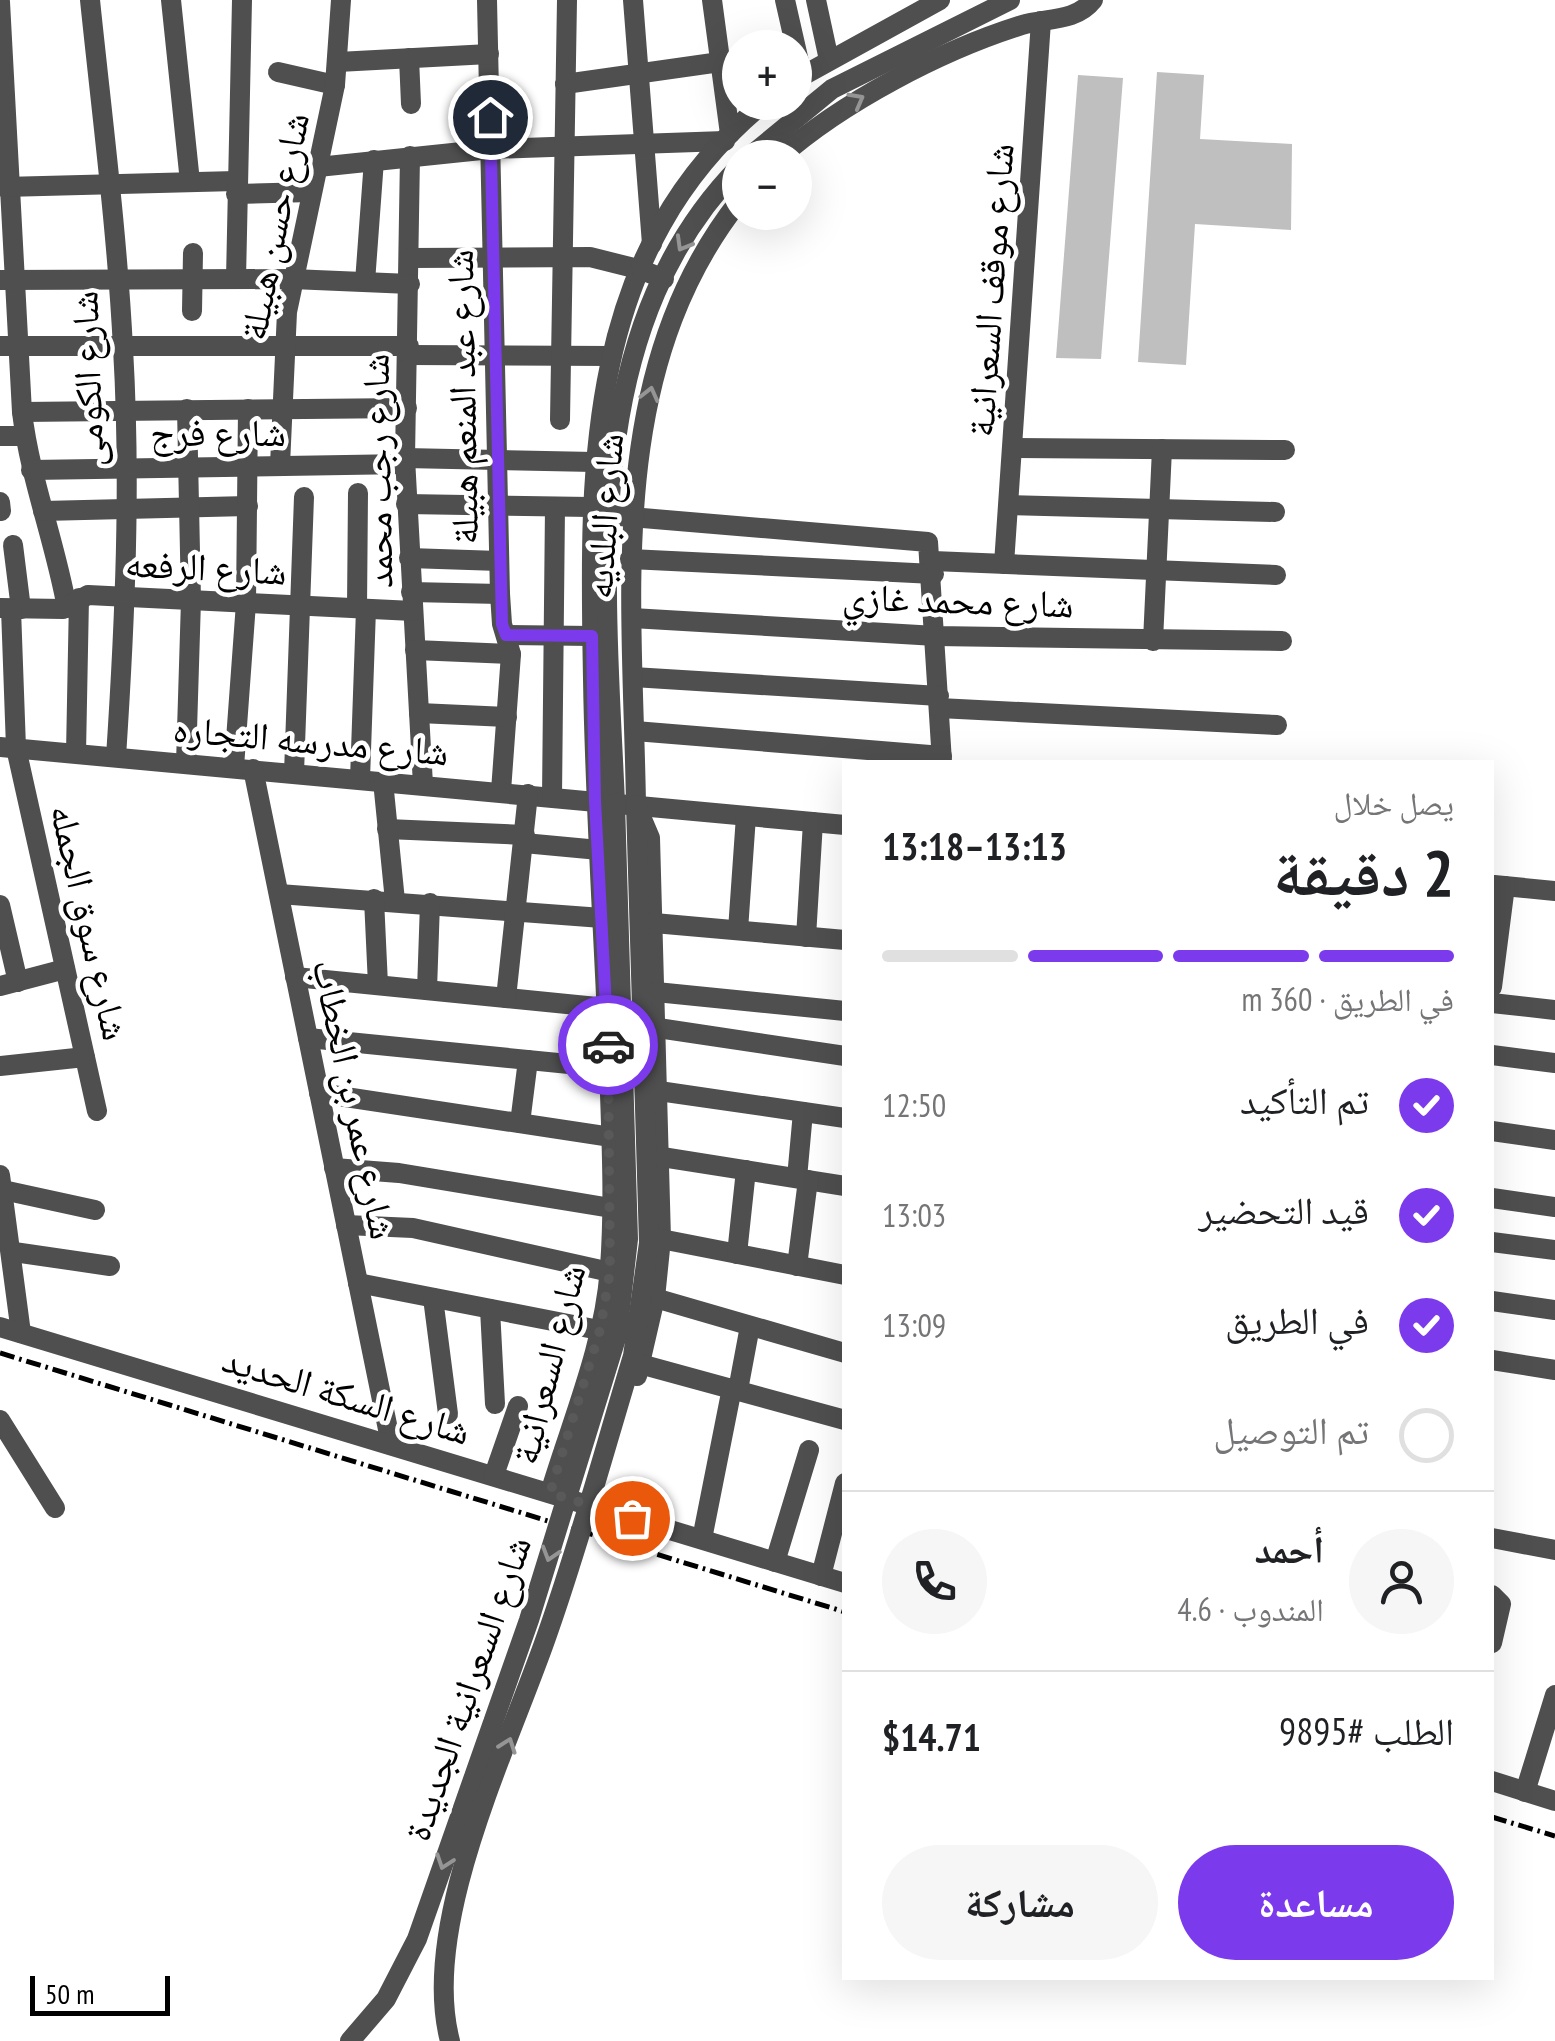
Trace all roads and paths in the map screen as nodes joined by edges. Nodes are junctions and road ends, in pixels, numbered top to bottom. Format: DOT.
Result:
graph roads {
  1 [pos="90,0"];
  2 [pos="171,0"];
  3 [pos="242,0"];
  4 [pos="341,0"];
  5 [pos="486,0"];
  6 [pos="567,0"];
  7 [pos="633,0"];
  8 [pos="712,0"];
  9 [pos="785,0"];
  10 [pos="816,0"];
  11 [pos="940,0"];
  12 [pos="1010,0"];
  13 [pos="1093,0"];
  14 [pos="0,2"];
  15 [pos="1041,21"];
  16 [pos="790,30"];
  17 [pos="489,54"];
  18 [pos="409,58"];
  19 [pos="829,60"];
  20 [pos="338,62"];
  21 [pos="720,62"];
  22 [pos="812,70"];
  23 [pos="278,72"];
  24 [pos="638,74"];
  25 [pos="566,84"];
  26 [pos="336,85"];
  27 [pos="411,104"];
  28 [pos="746,120"];
  29 [pos="728,137"];
  30 [pos="770,140"];
  31 [pos="801,140"];
  32 [pos="644,142"];
  33 [pos="565,145"];
  34 [pos="491,149"];
  35 [pos="410,156"];
  36 [pos="374,160"];
  37 [pos="318,166"];
  38 [pos="190,182"];
  39 [pos="110,184"];
  40 [pos="6,187"];
  41 [pos="236,187"];
  42 [pos="722,189"];
  43 [pos="312,192"];
  44 [pos="722,228"];
  45 [pos="652,246"];
  46 [pos="193,253"];
  47 [pos="493,257"];
  48 [pos="563,257"];
  49 [pos="410,258"];
  50 [pos="642,270"];
  51 [pos="292,279"];
  52 [pos="664,279"];
  53 [pos="9,280"];
  54 [pos="118,280"];
  55 [pos="192,280"];
  56 [pos="236,280"];
  57 [pos="364,282"];
  58 [pos="410,284"];
  59 [pos="192,311"];
  60 [pos="10,346"];
  61 [pos="123,346"];
  62 [pos="284,346"];
  63 [pos="409,351"];
  64 [pos="495,356"];
  65 [pos="561,356"];
  66 [pos="610,356"];
  67 [pos="407,408"];
  68 [pos="187,409"];
  69 [pos="248,409"];
  70 [pos="280,409"];
  71 [pos="126,410"];
  72 [pos="22,412"];
  73 [pos="560,420"];
  74 [pos="0,436"];
  75 [pos="25,436"];
  76 [pos="1013,448"];
  77 [pos="1162,450"];
  78 [pos="1285,450"];
  79 [pos="497,460"];
  80 [pos="406,461"];
  81 [pos="594,462"];
  82 [pos="280,465"];
  83 [pos="126,466"];
  84 [pos="190,466"];
  85 [pos="248,466"];
  86 [pos="31,470"];
  87 [pos="358,494"];
  88 [pos="304,497"];
  89 [pos="0,502"];
  90 [pos="406,504"];
  91 [pos="498,505"];
  92 [pos="1009,505"];
  93 [pos="248,506"];
  94 [pos="554,506"];
  95 [pos="190,508"];
  96 [pos="126,509"];
  97 [pos="1158,509"];
  98 [pos="0,511"];
  99 [pos="599,511"];
  100 [pos="43,512"];
  101 [pos="1275,512"];
  102 [pos="631,516"];
  103 [pos="54,543"];
  104 [pos="6,545"];
  105 [pos="409,558"];
  106 [pos="630,559"];
  107 [pos="499,561"];
  108 [pos="933,561"];
  109 [pos="1004,564"];
  110 [pos="1156,570"];
  111 [pos="1276,575"];
  112 [pos="500,594"];
  113 [pos="127,597"];
  114 [pos="191,600"];
  115 [pos="412,601"];
  116 [pos="73,603"];
  117 [pos="246,603"];
  118 [pos="301,606"];
  119 [pos="11,608"];
  120 [pos="361,608"];
  121 [pos="632,618"];
  122 [pos="554,635"];
  123 [pos="592,636"];
  124 [pos="936,636"];
  125 [pos="1154,641"];
  126 [pos="1282,641"];
  127 [pos="508,644"];
  128 [pos="415,650"];
  129 [pos="633,677"];
  130 [pos="7,683"];
  131 [pos="939,702"];
  132 [pos="419,712"];
  133 [pos="506,717"];
  134 [pos="1277,725"];
  135 [pos="635,731"];
  136 [pos="8,748"];
  137 [pos="76,754"];
  138 [pos="116,757"];
  139 [pos="942,759"];
  140 [pos="186,763"];
  141 [pos="243,768"];
  142 [pos="294,773"];
  143 [pos="360,778"];
  144 [pos="383,781"];
  145 [pos="423,784"];
  146 [pos="501,791"];
  147 [pos="528,794"];
  148 [pos="552,796"];
  149 [pos="616,803"];
  150 [pos="746,816"];
  151 [pos="814,822"];
  152 [pos="842,825"];
  153 [pos="388,829"];
  154 [pos="525,839"];
  155 [pos="598,850"];
  156 [pos="1499,885"];
  157 [pos="1555,891"];
  158 [pos="278,894"];
  159 [pos="385,900"];
  160 [pos="430,903"];
  161 [pos="0,905"];
  162 [pos="516,910"];
  163 [pos="602,918"];
  164 [pos="654,922"];
  165 [pos="738,930"];
  166 [pos="806,937"];
  167 [pos="842,940"];
  168 [pos="1494,958"];
  169 [pos="65,969"];
  170 [pos="295,977"];
  171 [pos="9,984"];
  172 [pos="378,985"];
  173 [pos="427,990"];
  174 [pos="656,992"];
  175 [pos="506,998"];
  176 [pos="1494,1004"];
  177 [pos="606,1008"];
  178 [pos="1555,1010"];
  179 [pos="842,1011"];
  180 [pos="658,1028"];
  181 [pos="308,1038"];
  182 [pos="1494,1055"];
  183 [pos="84,1056"];
  184 [pos="842,1056"];
  185 [pos="528,1060"];
  186 [pos="1555,1063"];
  187 [pos="0,1066"];
  188 [pos="609,1068"];
  189 [pos="660,1091"];
  190 [pos="319,1092"];
  191 [pos="98,1112"];
  192 [pos="803,1112"];
  193 [pos="842,1118"];
  194 [pos="520,1123"];
  195 [pos="1494,1131"];
  196 [pos="611,1137"];
  197 [pos="1555,1140"];
  198 [pos="662,1157"];
  199 [pos="334,1168"];
  200 [pos="746,1170"];
  201 [pos="802,1179"];
  202 [pos="1,1183"];
  203 [pos="842,1186"];
  204 [pos="1494,1198"];
  205 [pos="1555,1207"];
  206 [pos="611,1208"];
  207 [pos="95,1210"];
  208 [pos="346,1225"];
  209 [pos="661,1239"];
  210 [pos="1494,1242"];
  211 [pos="1555,1250"];
  212 [pos="14,1252"];
  213 [pos="737,1254"];
  214 [pos="110,1266"];
  215 [pos="798,1266"];
  216 [pos="610,1272"];
  217 [pos="842,1274"];
  218 [pos="358,1283"];
  219 [pos="434,1298"];
  220 [pos="656,1298"];
  221 [pos="1494,1301"];
  222 [pos="490,1309"];
  223 [pos="1555,1310"];
  224 [pos="0,1326"];
  225 [pos="750,1326"];
  226 [pos="600,1330"];
  227 [pos="21,1333"];
  228 [pos="842,1352"];
  229 [pos="1494,1360"];
  230 [pos="640,1364"];
  231 [pos="1555,1370"];
  232 [pos="735,1389"];
  233 [pos="495,1404"];
  234 [pos="518,1406"];
  235 [pos="448,1414"];
  236 [pos="842,1419"];
  237 [pos="0,1420"];
  238 [pos="391,1444"];
  239 [pos="809,1450"];
  240 [pos="494,1476"];
  241 [pos="550,1493"];
  242 [pos="842,1493"];
  243 [pos="598,1507"];
  244 [pos="55,1508"];
  245 [pos="1494,1538"];
  246 [pos="702,1539"];
  247 [pos="1555,1550"];
  248 [pos="775,1562"];
  249 [pos="820,1576"];
  250 [pos="842,1583"];
  251 [pos="1494,1598"];
  252 [pos="1494,1637"];
  253 [pos="1555,1695"];
  254 [pos="1494,1783"];
  255 [pos="1525,1792"];
  256 [pos="1555,1801"];
  257 [pos="350,2041"];
  258 [pos="450,2041"];
  1 -- 39 [label="street, شارع الكومى"];
  2 -- 38 [label="street"];
  3 -- 41 [label="street"];
  4 -- 20 [label="street, شارع حسن هبيلة"];
  5 -- 17 [label="street, شارع عبد المنعم هبيلة"];
  6 -- 25 [label="street"];
  7 -- 24 [label="street"];
  8 -- 21 [label="street"];
  9 -- 16 [label="street"];
  10 -- 19 [label="street"];
  11 -- 19 [label="street"];
  12 -- 30 [label="street"];
  13 -- 15 [label="street"];
  14 -- 40 [label="street"];
  31 -- 15 [label="street, one-way"];
  15 -- 76 [label="street, شارع موقف السعرانية"];
  17 -- 18 [label="street"];
  17 -- 34 [label="street, شارع عبد المنعم هبيلة"];
  18 -- 20 [label="street"];
  18 -- 27 [label="street"];
  19 -- 22 [label="street"];
  20 -- 26 [label="street, شارع حسن هبيلة"];
  21 -- 24 [label="street"];
  21 -- 29 [label="street"];
  23 -- 26 [label="street"];
  24 -- 25 [label="street"];
  24 -- 32 [label="street"];
  25 -- 33 [label="street"];
  26 -- 37 [label="street, شارع حسن هبيلة"];
  28 -- 29 [label="street, شارع السعرانية"];
  29 -- 32 [label="street"];
  29 -- 45 [label="street, شارع السعرانية"];
  32 -- 33 [label="street"];
  32 -- 45 [label="street"];
  33 -- 34 [label="street"];
  33 -- 48 [label="street"];
  34 -- 35 [label="street"];
  34 -- 47 [label="street, شارع عبد المنعم هبيلة"];
  35 -- 36 [label="street"];
  35 -- 49 [label="street, شارع رجب محمد"];
  36 -- 37 [label="street"];
  36 -- 57 [label="street"];
  37 -- 43 [label="street, شارع حسن هبيلة"];
  38 -- 39 [label="street"];
  38 -- 41 [label="street"];
  39 -- 40 [label="street"];
  39 -- 54 [label="street, شارع الكومى"];
  40 -- 53 [label="street"];
  41 -- 43 [label="street"];
  41 -- 56 [label="street"];
  42 -- 52 [label="street, شارع البلديه, one-way"];
  43 -- 51 [label="street, شارع حسن هبيلة"];
  102 -- 44 [label="street, شارع البلديه, one-way"];
  45 -- 50 [label="street, شارع السعرانية"];
  46 -- 55 [label="street"];
  47 -- 48 [label="street"];
  47 -- 49 [label="street"];
  47 -- 64 [label="street, شارع عبد المنعم هبيلة"];
  48 -- 50 [label="street"];
  48 -- 65 [label="street"];
  49 -- 58 [label="street, شارع رجب محمد"];
  50 -- 52 [label="street"];
  50 -- 66 [label="street, شارع السعرانية"];
  51 -- 56 [label="street"];
  51 -- 57 [label="street"];
  51 -- 62 [label="street, شارع حسن هبيلة"];
  52 -- 99 [label="street, شارع البلديه"];
  53 -- 54 [label="street"];
  53 -- 60 [label="street"];
  54 -- 55 [label="street"];
  54 -- 61 [label="street, شارع الكومى"];
  55 -- 56 [label="street"];
  55 -- 59 [label="street"];
  57 -- 58 [label="street"];
  58 -- 63 [label="street, شارع رجب محمد"];
  60 -- 61 [label="street"];
  60 -- 72 [label="street"];
  61 -- 62 [label="street"];
  61 -- 71 [label="street, شارع الكومى"];
  62 -- 63 [label="street"];
  62 -- 70 [label="street, شارع حسن هبيلة"];
  63 -- 64 [label="street"];
  63 -- 67 [label="street, شارع رجب محمد"];
  64 -- 65 [label="street"];
  64 -- 79 [label="street, شارع عبد المنعم هبيلة"];
  65 -- 66 [label="street"];
  65 -- 73 [label="street"];
  66 -- 81 [label="street, شارع السعرانية"];
  67 -- 70 [label="street"];
  67 -- 80 [label="street, شارع رجب محمد"];
  68 -- 69 [label="street"];
  68 -- 71 [label="street"];
  68 -- 84 [label="street"];
  69 -- 70 [label="street"];
  69 -- 85 [label="street, شارع عمر بن الخطاب"];
  70 -- 82 [label="street, شارع حسن هبيلة"];
  71 -- 72 [label="street"];
  71 -- 83 [label="street, شارع الكومى"];
  72 -- 75 [label="street"];
  74 -- 75 [label="street"];
  75 -- 86 [label="street"];
  76 -- 77 [label="street"];
  76 -- 92 [label="street, شارع موقف السعرانية"];
  77 -- 78 [label="street"];
  77 -- 97 [label="street"];
  79 -- 80 [label="street, شارع فرج"];
  79 -- 81 [label="street, شارع فرج"];
  79 -- 91 [label="street, شارع عبد المنعم هبيلة"];
  80 -- 82 [label="street, شارع فرج"];
  80 -- 90 [label="street, شارع رجب محمد"];
  81 -- 99 [label="street, شارع السعرانية"];
  82 -- 85 [label="street, شارع فرج"];
  83 -- 84 [label="street, شارع فرج"];
  83 -- 86 [label="street, شارع فرج"];
  83 -- 96 [label="street, شارع الكومى"];
  84 -- 85 [label="street, شارع فرج"];
  84 -- 95 [label="street"];
  85 -- 93 [label="street, شارع عمر بن الخطاب"];
  86 -- 100 [label="street"];
  87 -- 120 [label="street"];
  88 -- 118 [label="street"];
  89 -- 98 [label="street"];
  90 -- 91 [label="street"];
  90 -- 105 [label="street, شارع رجب محمد"];
  91 -- 94 [label="street"];
  91 -- 107 [label="street, شارع عبد المنعم هبيلة"];
  92 -- 97 [label="street"];
  92 -- 109 [label="street, شارع موقف السعرانية"];
  93 -- 95 [label="street"];
  93 -- 117 [label="street, شارع عمر بن الخطاب"];
  94 -- 99 [label="street"];
  94 -- 122 [label="street"];
  95 -- 96 [label="street"];
  95 -- 114 [label="street"];
  96 -- 100 [label="street"];
  96 -- 113 [label="street, شارع الكومى"];
  97 -- 101 [label="street"];
  97 -- 110 [label="street"];
  99 -- 102 [label="street"];
  99 -- 123 [label="street, شارع السعرانية"];
  99 -- 149 [label="street, شارع البلديه"];
  100 -- 103 [label="street"];
  102 -- 106 [label="street, شارع البلديه"];
  102 -- 108 [label="street"];
  103 -- 104 [label="street"];
  103 -- 116 [label="street"];
  104 -- 119 [label="street, شارع سوق الجمله"];
  105 -- 107 [label="street"];
  105 -- 115 [label="street, شارع رجب محمد"];
  106 -- 108 [label="street"];
  106 -- 121 [label="street, شارع البلديه"];
  107 -- 112 [label="street, شارع عبد المنعم هبيلة"];
  108 -- 109 [label="street"];
  108 -- 124 [label="street"];
  109 -- 110 [label="street"];
  110 -- 111 [label="street"];
  110 -- 125 [label="street"];
  112 -- 115 [label="street, شارع الرفعه"];
  112 -- 127 [label="street, شارع عبد المنعم هبيلة"];
  113 -- 114 [label="street, شارع الرفعه"];
  113 -- 116 [label="street, شارع الرفعه"];
  113 -- 138 [label="street, شارع الكومى"];
  114 -- 117 [label="street, شارع الرفعه"];
  114 -- 140 [label="street"];
  115 -- 120 [label="street, شارع الرفعه"];
  115 -- 128 [label="street, شارع رجب محمد"];
  116 -- 119 [label="street, شارع الرفعه"];
  116 -- 137 [label="street"];
  117 -- 118 [label="street, شارع الرفعه"];
  117 -- 141 [label="street, شارع عمر بن الخطاب"];
  118 -- 120 [label="street, شارع الرفعه"];
  118 -- 142 [label="street"];
  119 -- 130 [label="street, شارع سوق الجمله"];
  120 -- 143 [label="street"];
  121 -- 124 [label="street, شارع محمد غازي"];
  121 -- 129 [label="street, شارع البلديه"];
  122 -- 123 [label="street"];
  122 -- 127 [label="street"];
  122 -- 148 [label="street"];
  123 -- 149 [label="street, شارع السعرانية"];
  124 -- 125 [label="street, شارع محمد غازي"];
  124 -- 131 [label="street"];
  125 -- 126 [label="street, شارع محمد غازي"];
  127 -- 128 [label="street"];
  127 -- 133 [label="street, شارع عبد المنعم هبيلة"];
  128 -- 132 [label="street, شارع رجب محمد"];
  129 -- 131 [label="street"];
  129 -- 135 [label="street, شارع البلديه"];
  130 -- 136 [label="street, شارع سوق الجمله"];
  131 -- 134 [label="street"];
  131 -- 139 [label="street"];
  132 -- 133 [label="street"];
  132 -- 145 [label="street, شارع رجب محمد"];
  133 -- 146 [label="street, شارع عبد المنعم هبيلة"];
  135 -- 139 [label="street"];
  135 -- 149 [label="street, شارع البلديه"];
  136 -- 137 [label="street, شارع مدرسه التجاره"];
  136 -- 169 [label="street, شارع سوق الجمله"];
  137 -- 138 [label="street, شارع مدرسه التجاره"];
  138 -- 140 [label="street, شارع مدرسه التجاره"];
  140 -- 141 [label="street, شارع مدرسه التجاره"];
  141 -- 142 [label="street, شارع مدرسه التجاره"];
  141 -- 158 [label="street, شارع عمر بن الخطاب"];
  142 -- 143 [label="street, شارع مدرسه التجاره"];
  143 -- 144 [label="street, شارع مدرسه التجاره"];
  144 -- 145 [label="street, شارع مدرسه التجاره"];
  144 -- 153 [label="street"];
  145 -- 146 [label="street, شارع مدرسه التجاره"];
  146 -- 147 [label="street, شارع مدرسه التجاره"];
  147 -- 148 [label="street, شارع مدرسه التجاره"];
  147 -- 154 [label="street"];
  148 -- 149 [label="street, شارع مدرسه التجاره"];
  149 -- 150 [label="street, شارع مدرسه التجاره"];
  149 -- 155 [label="street, شارع السعرانية"];
  149 -- 164 [label="street, شارع البلديه"];
  149 -- 257 [label="street, شارع السعرانية الجديدة, one-way, bridge"];
  258 -- 149 [label="street, شارع السعرانية الجديدة, one-way, bridge"];
  150 -- 151 [label="street, شارع مدرسه التجاره"];
  150 -- 165 [label="street"];
  151 -- 152 [label="street, شارع مدرسه التجاره"];
  151 -- 166 [label="street"];
  153 -- 154 [label="street"];
  153 -- 159 [label="street"];
  154 -- 155 [label="street"];
  154 -- 162 [label="street"];
  155 -- 163 [label="street, شارع السعرانية"];
  156 -- 157 [label="street"];
  156 -- 168 [label="street"];
  158 -- 159 [label="street"];
  158 -- 170 [label="street, شارع عمر بن الخطاب"];
  159 -- 160 [label="street"];
  159 -- 172 [label="street"];
  160 -- 162 [label="street"];
  160 -- 173 [label="street"];
  161 -- 171 [label="street"];
  162 -- 163 [label="street"];
  162 -- 175 [label="street"];
  163 -- 177 [label="street, شارع السعرانية"];
  164 -- 165 [label="street"];
  164 -- 174 [label="street, شارع البلديه"];
  165 -- 166 [label="street"];
  166 -- 167 [label="street"];
  169 -- 171 [label="street"];
  169 -- 183 [label="street, شارع سوق الجمله"];
  170 -- 172 [label="street"];
  170 -- 181 [label="street, شارع عمر بن الخطاب"];
  172 -- 173 [label="street"];
  173 -- 175 [label="street"];
  174 -- 179 [label="street"];
  174 -- 180 [label="street, شارع البلديه"];
  175 -- 177 [label="street"];
  176 -- 178 [label="street"];
  177 -- 188 [label="street, شارع السعرانية"];
  180 -- 184 [label="street"];
  180 -- 189 [label="street, شارع البلديه"];
  181 -- 185 [label="street"];
  181 -- 190 [label="street, شارع عمر بن الخطاب"];
  182 -- 186 [label="street"];
  183 -- 187 [label="street"];
  183 -- 191 [label="street, شارع سوق الجمله"];
  185 -- 188 [label="street"];
  185 -- 194 [label="street"];
  188 -- 196 [label="street, شارع السعرانية"];
  189 -- 192 [label="street"];
  189 -- 198 [label="street, شارع البلديه"];
  190 -- 194 [label="street"];
  190 -- 199 [label="street, شارع عمر بن الخطاب"];
  192 -- 193 [label="street"];
  192 -- 201 [label="street"];
  194 -- 196 [label="street"];
  195 -- 197 [label="street"];
  196 -- 206 [label="street, شارع السعرانية"];
  198 -- 200 [label="street"];
  198 -- 209 [label="street, شارع البلديه"];
  199 -- 206 [label="street"];
  199 -- 208 [label="street, شارع عمر بن الخطاب"];
  200 -- 201 [label="street"];
  200 -- 213 [label="street"];
  201 -- 203 [label="street"];
  201 -- 215 [label="street"];
  202 -- 207 [label="street"];
  202 -- 212 [label="street"];
  204 -- 205 [label="street"];
  206 -- 216 [label="street, شارع السعرانية"];
  208 -- 216 [label="street"];
  208 -- 218 [label="street, شارع عمر بن الخطاب"];
  209 -- 213 [label="street"];
  209 -- 220 [label="street, شارع البلديه"];
  210 -- 211 [label="street"];
  212 -- 214 [label="street"];
  212 -- 227 [label="street"];
  213 -- 215 [label="street"];
  215 -- 217 [label="street"];
  216 -- 226 [label="street, شارع السعرانية"];
  218 -- 219 [label="street"];
  218 -- 238 [label="street, شارع عمر بن الخطاب"];
  219 -- 222 [label="street"];
  219 -- 235 [label="street"];
  220 -- 225 [label="street"];
  220 -- 230 [label="street, شارع البلديه"];
  221 -- 223 [label="street"];
  222 -- 226 [label="street"];
  222 -- 233 [label="street"];
  224 -- 227 [label="street, شارع السكة الحديد"];
  225 -- 228 [label="street"];
  225 -- 232 [label="street"];
  226 -- 241 [label="street, شارع السعرانية"];
  227 -- 238 [label="street, شارع السكة الحديد"];
  229 -- 231 [label="street"];
  230 -- 232 [label="street"];
  230 -- 243 [label="street, شارع البلديه"];
  232 -- 236 [label="street"];
  232 -- 246 [label="street"];
  234 -- 240 [label="street"];
  237 -- 244 [label="street"];
  238 -- 240 [label="street, شارع السكة الحديد"];
  239 -- 248 [label="street"];
  240 -- 241 [label="street, شارع السكة الحديد"];
  241 -- 243 [label="street, شارع السكة الحديد"];
  242 -- 249 [label="street"];
  243 -- 246 [label="street, شارع السكة الحديد"];
  245 -- 247 [label="street"];
  246 -- 248 [label="street, شارع السكة الحديد"];
  248 -- 249 [label="street, شارع السكة الحديد"];
  249 -- 250 [label="street, شارع السكة الحديد"];
  251 -- 252 [label="street"];
  253 -- 255 [label="street"];
  254 -- 255 [label="street"];
  255 -- 256 [label="street"];
}
